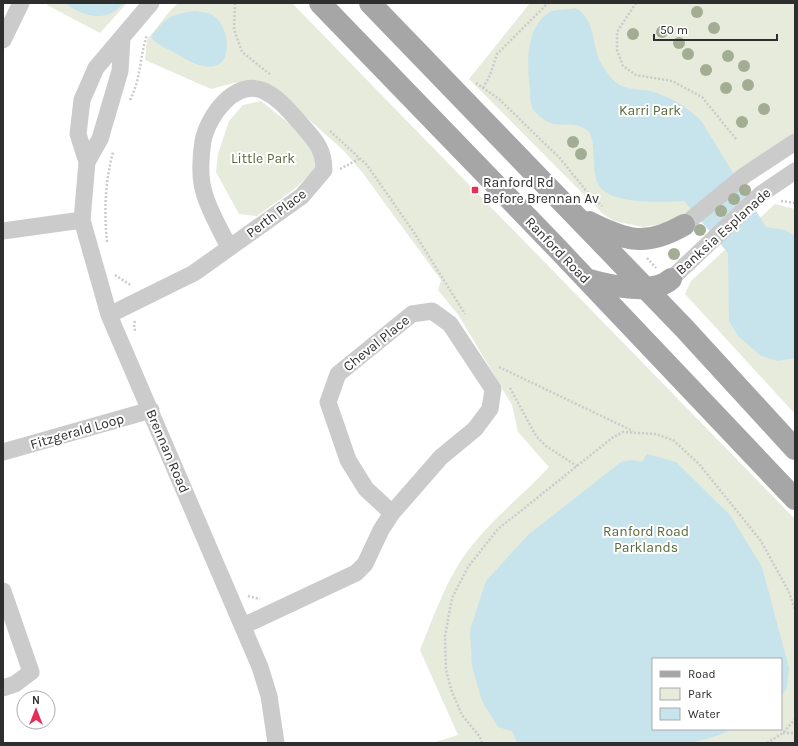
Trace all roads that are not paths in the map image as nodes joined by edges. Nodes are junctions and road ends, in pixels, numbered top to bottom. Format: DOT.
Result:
graph roads {
  1 [pos="22,3"];
  2 [pos="151,3"];
  3 [pos="320,3"];
  4 [pos="370,3"];
  5 [pos="122,38"];
  6 [pos="3,40"];
  7 [pos="795,142"];
  8 [pos="780,153"];
  9 [pos="88,162"];
  10 [pos="794,172"];
  11 [pos="576,215"];
  12 [pos="82,220"];
  13 [pos="684,225"];
  14 [pos="3,231"];
  15 [pos="229,248"];
  16 [pos="586,279"];
  17 [pos="670,280"];
  18 [pos="645,287"];
  19 [pos="109,315"];
  20 [pos="675,319"];
  21 [pos="151,410"];
  22 [pos="795,449"];
  23 [pos="3,452"];
  24 [pos="795,499"];
  25 [pos="392,513"];
  26 [pos="3,591"];
  27 [pos="243,626"];
  28 [pos="3,688"];
  29 [pos="275,741"];
  1 -- 6 [label="street"];
  2 -- 5 [label="street, Brennan Road"];
  3 -- 16 [label="main road, Ranford Road"];
  4 -- 11 [label="main road"];
  5 -- 9 [label="street, Brennan Road"];
  5 -- 9 [label="street, Brennan Road"];
  7 -- 8 [label="street, Banksia Esplanade"];
  8 -- 10 [label="street"];
  8 -- 13 [label="street, Banksia Esplanade"];
  9 -- 12 [label="street, Brennan Road"];
  10 -- 17 [label="street, Banksia Esplanade"];
  11 -- 13 [label="main road"];
  11 -- 18 [label="main road"];
  12 -- 14 [label="street"];
  12 -- 19 [label="street, Brennan Road"];
  15 -- 15 [label="street, Perth Place"];
  15 -- 19 [label="street, Perth Place"];
  16 -- 18 [label="main road"];
  16 -- 24 [label="main road, Ranford Road"];
  17 -- 18 [label="main road"];
  17 -- 20 [label="main road"];
  18 -- 20 [label="main road"];
  19 -- 21 [label="street, Brennan Road"];
  20 -- 22 [label="main road"];
  21 -- 23 [label="street, Fitzgerald Loop"];
  21 -- 27 [label="street, Brennan Road"];
  25 -- 25 [label="street, Cheval Place"];
  25 -- 27 [label="street, Cheval Place"];
  26 -- 28 [label="street"];
  27 -- 29 [label="street, Brennan Road"];
}
